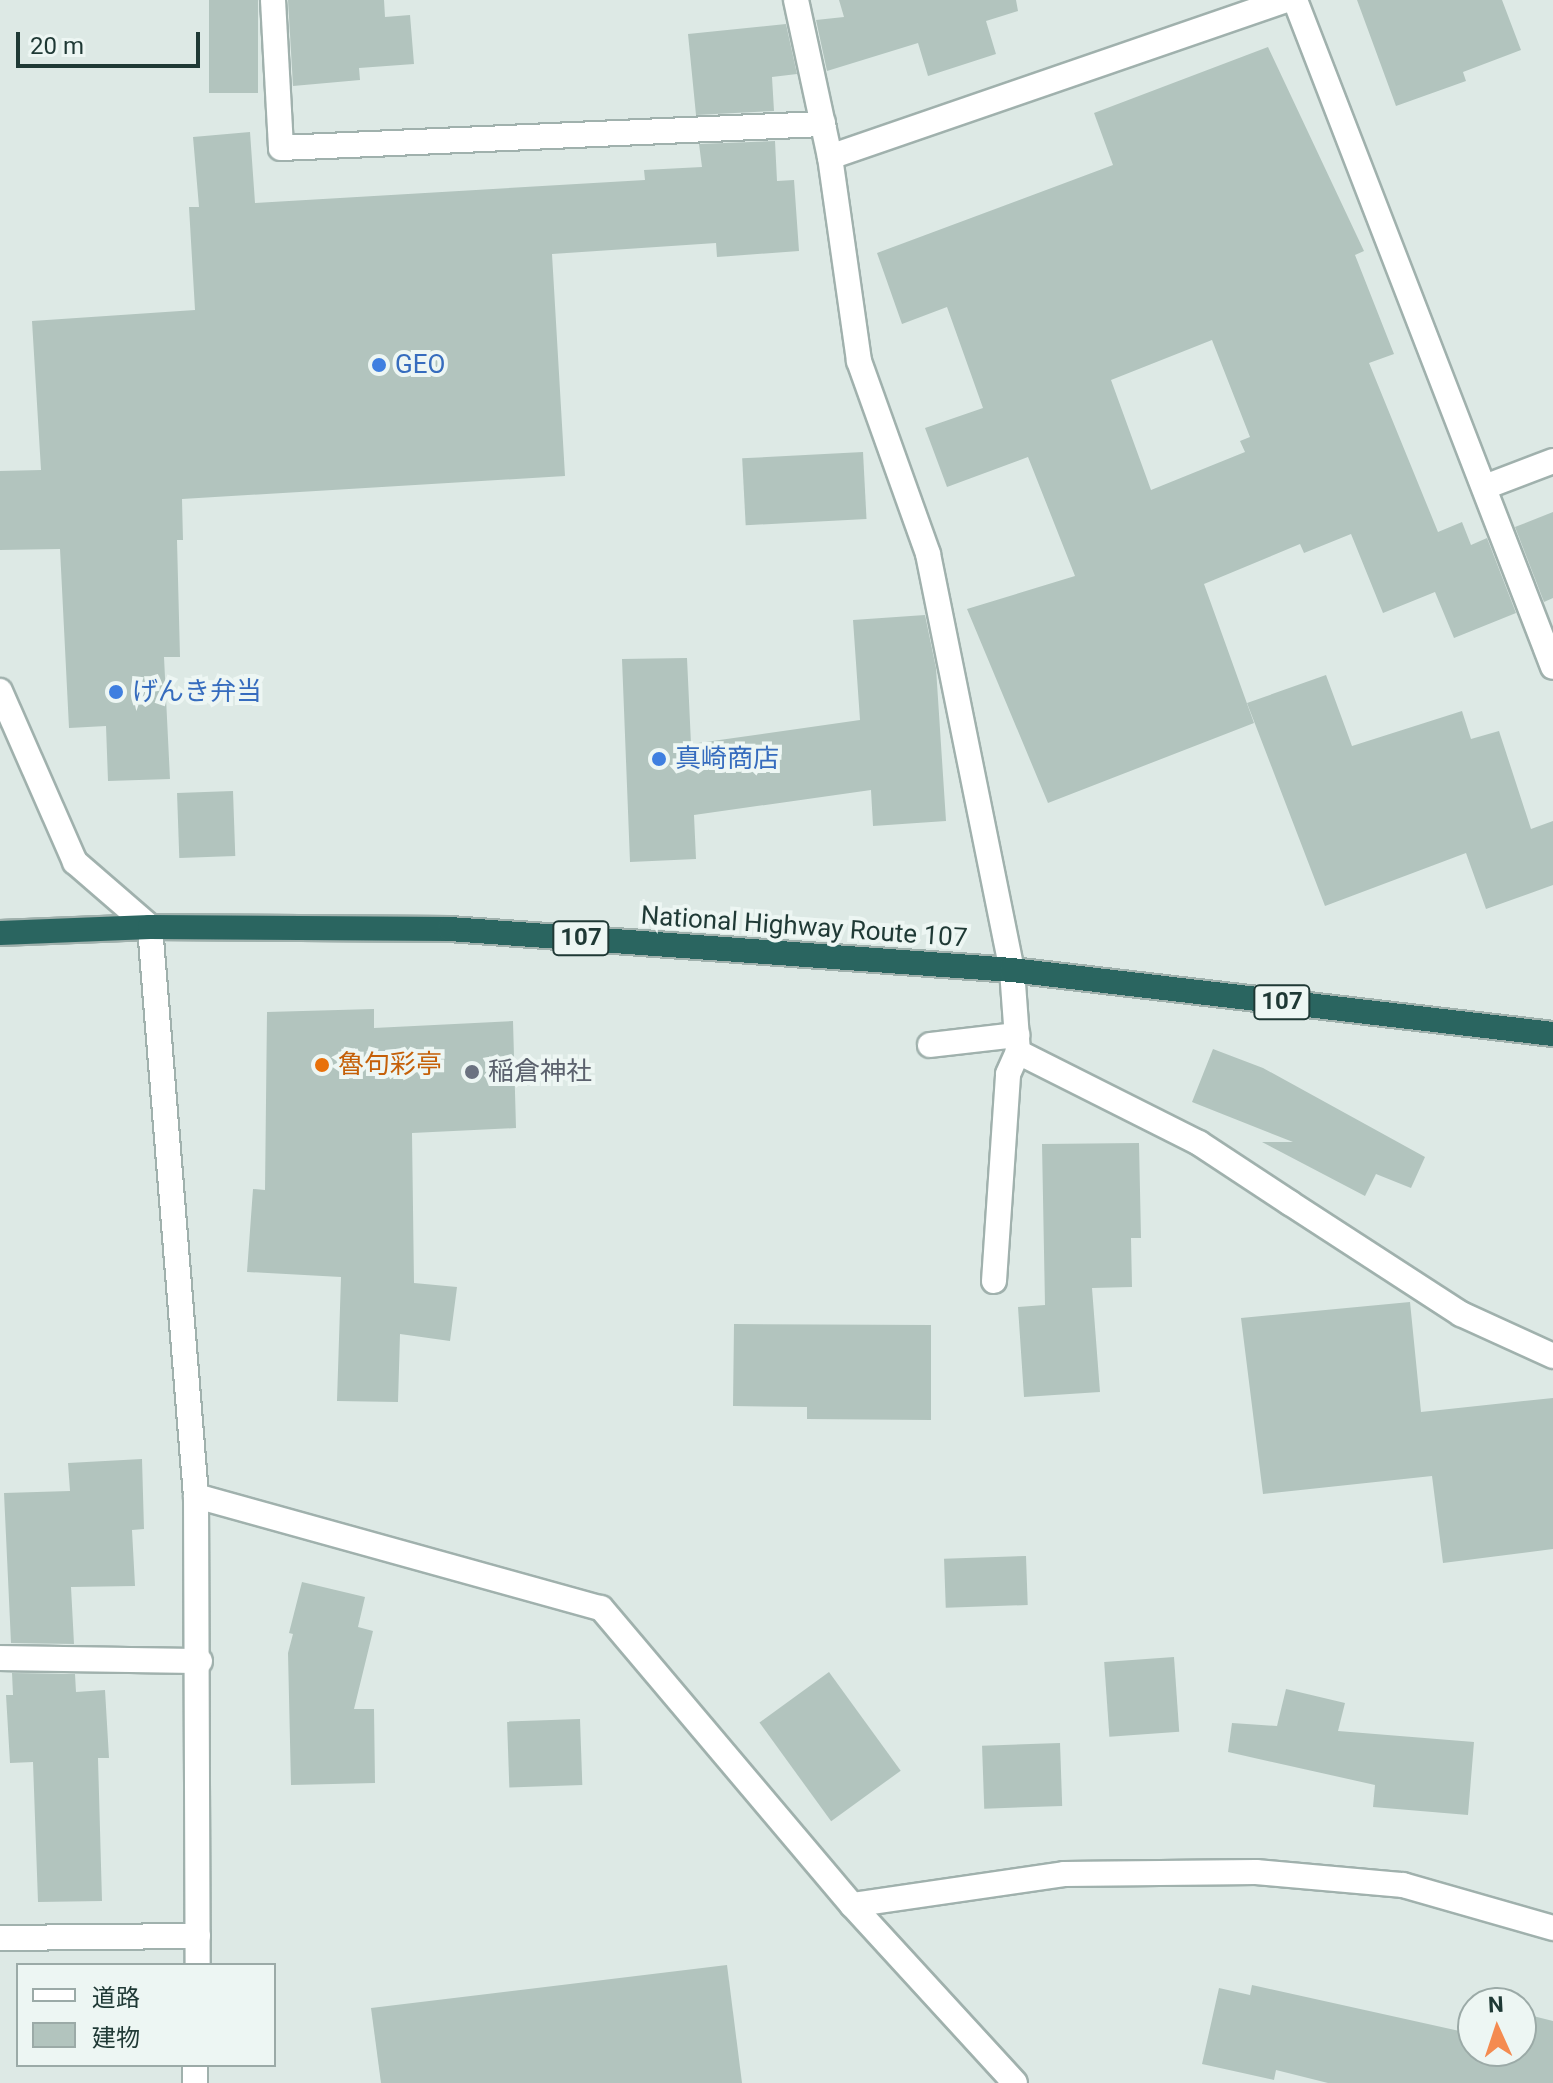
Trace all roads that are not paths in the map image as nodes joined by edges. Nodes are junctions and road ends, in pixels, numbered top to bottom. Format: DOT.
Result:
graph roads {
  1 [pos="273,0"];
  2 [pos="796,0"];
  3 [pos="1287,0"];
  4 [pos="1295,0"];
  5 [pos="823,124"];
  6 [pos="830,157"];
  7 [pos="1553,461"];
  8 [pos="1485,487"];
  9 [pos="1553,667"];
  10 [pos="0,691"];
  11 [pos="150,927"];
  12 [pos="0,933"];
  13 [pos="1012,970"];
  14 [pos="1553,1034"];
  15 [pos="1017,1043"];
  16 [pos="930,1045"];
  17 [pos="994,1281"];
  18 [pos="1553,1356"];
  19 [pos="196,1496"];
  20 [pos="0,1658"];
  21 [pos="200,1661"];
  22 [pos="852,1905"];
  23 [pos="1553,1928"];
  24 [pos="198,1936"];
  25 [pos="0,1938"];
  26 [pos="198,1963"];
  27 [pos="1015,2083"];
  1 -- 5 [label="street"];
  2 -- 5 [label="street"];
  3 -- 6 [label="street"];
  4 -- 8 [label="street"];
  5 -- 6 [label="street"];
  6 -- 13 [label="street"];
  7 -- 8 [label="street"];
  8 -- 9 [label="street"];
  10 -- 11 [label="street"];
  11 -- 12 [label="highway, National Highway Route 107 / 107"];
  11 -- 13 [label="highway, National Highway Route 107 / 107"];
  11 -- 19 [label="street"];
  13 -- 14 [label="highway, National Highway Route 107 / 107"];
  13 -- 15 [label="street"];
  15 -- 16 [label="street"];
  15 -- 17 [label="street"];
  15 -- 18 [label="street"];
  19 -- 21 [label="street"];
  19 -- 22 [label="street"];
  20 -- 21 [label="street"];
  21 -- 24 [label="street"];
  22 -- 23 [label="street"];
  22 -- 27 [label="street"];
  24 -- 25 [label="street"];
  24 -- 26 [label="street"];
}
